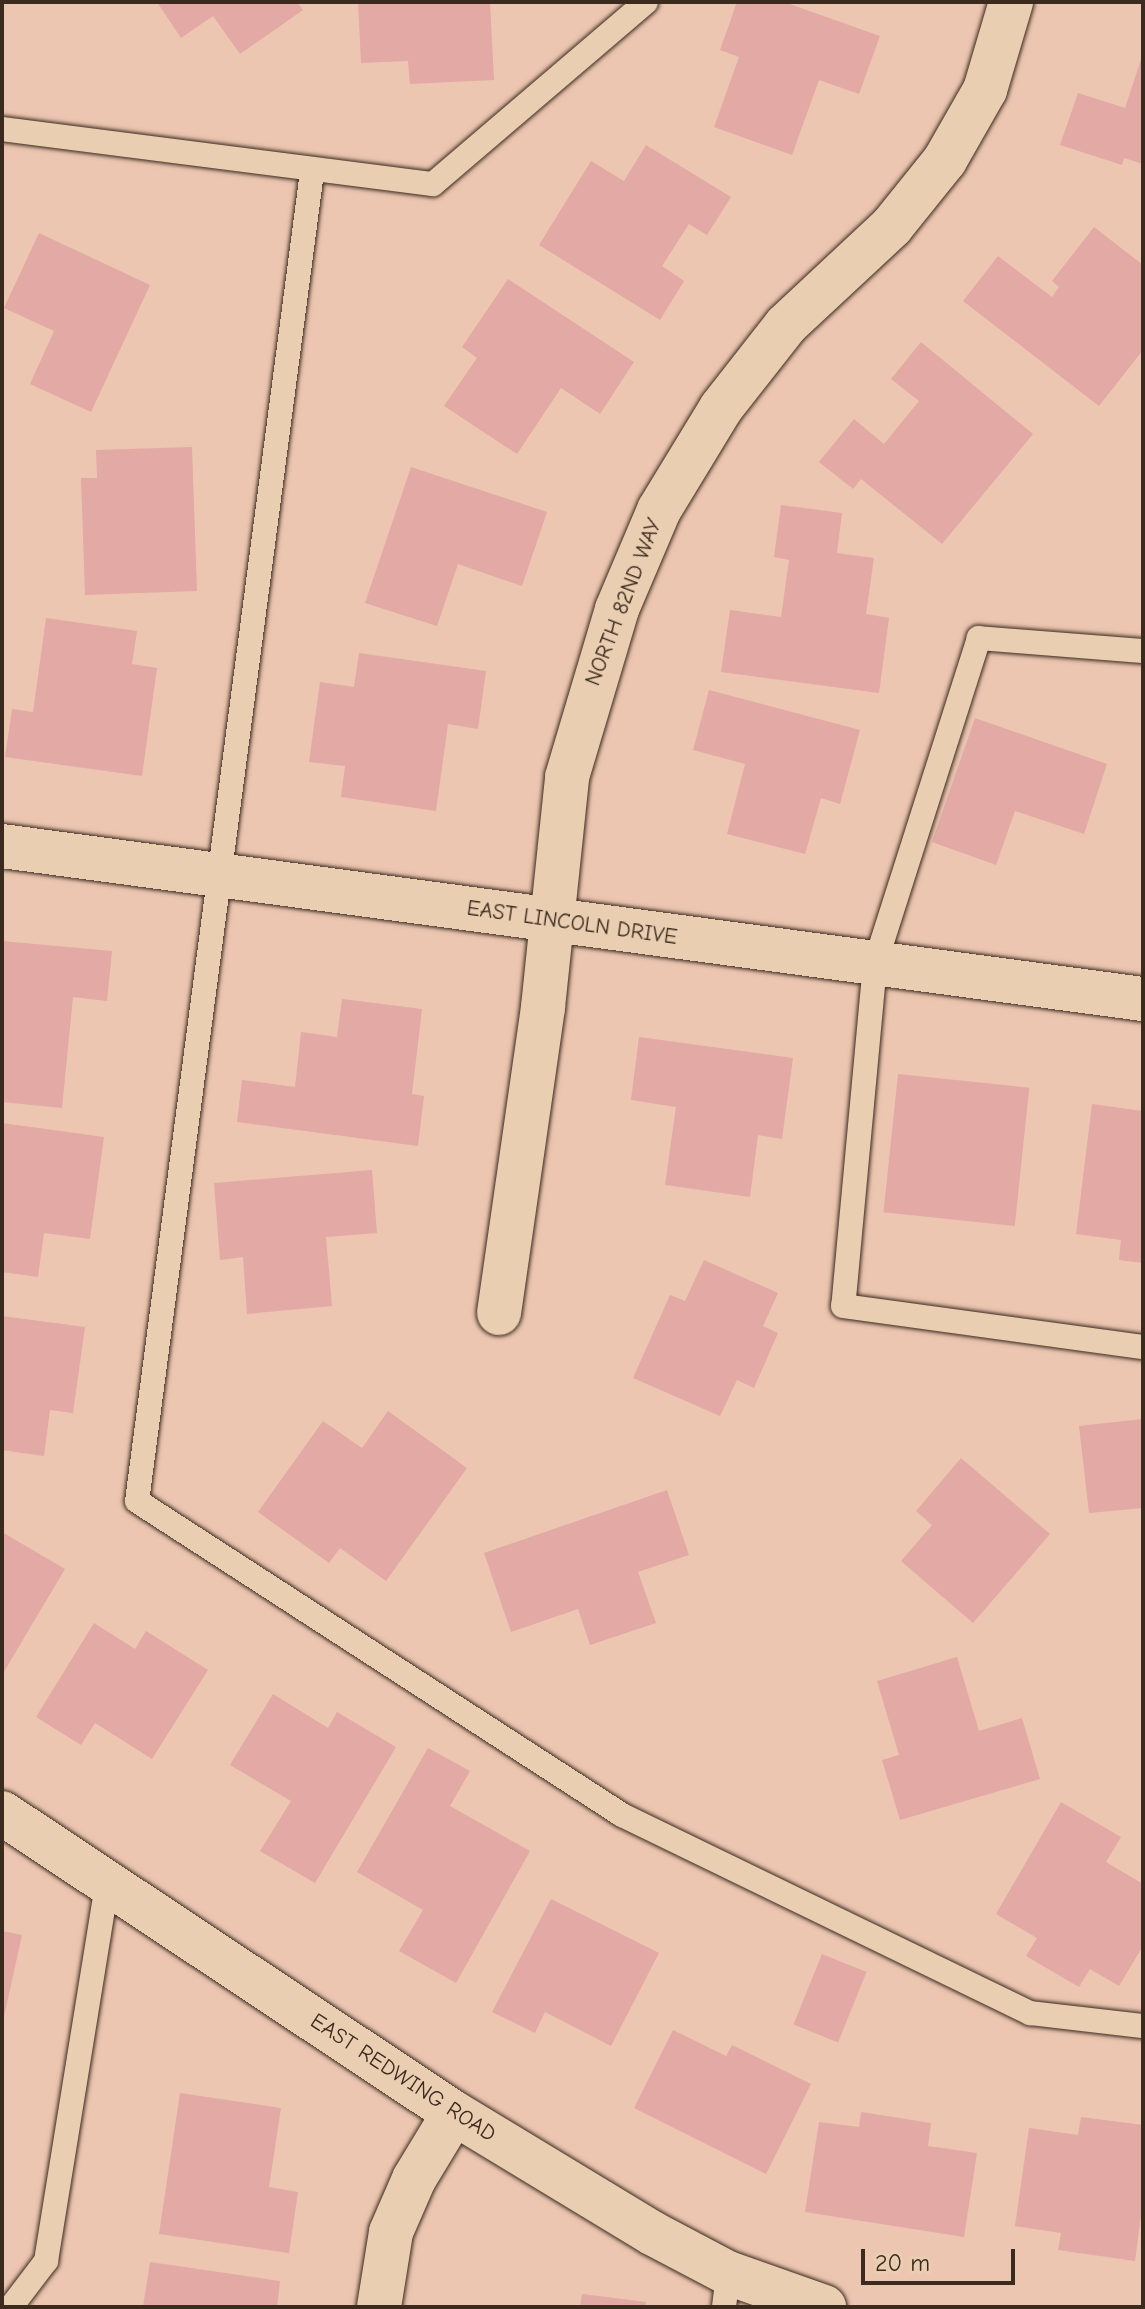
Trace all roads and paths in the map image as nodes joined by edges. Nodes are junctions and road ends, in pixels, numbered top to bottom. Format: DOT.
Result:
graph roads {
  1 [pos="646,2"];
  2 [pos="1011,2"];
  3 [pos="2,129"];
  4 [pos="312,172"];
  5 [pos="1143,651"];
  6 [pos="2,846"];
  7 [pos="221,874"];
  8 [pos="552,920"];
  9 [pos="875,964"];
  10 [pos="1143,999"];
  11 [pos="499,1313"];
  12 [pos="1143,1347"];
  13 [pos="2,1813"];
  14 [pos="107,1884"];
  15 [pos="1143,2026"];
  16 [pos="454,2113"];
  17 [pos="726,2290"];
  18 [pos="11,2307"];
  19 [pos="379,2307"];
  20 [pos="824,2307"];
  1 -- 4 [label="lane"];
  2 -- 8 [label="street, NORTH 82ND WAY"];
  3 -- 4 [label="lane"];
  4 -- 7 [label="lane"];
  5 -- 9 [label="lane"];
  6 -- 7 [label="street, EAST LINCOLN DRIVE"];
  7 -- 8 [label="street, EAST LINCOLN DRIVE"];
  7 -- 15 [label="lane"];
  8 -- 9 [label="street, EAST LINCOLN DRIVE"];
  8 -- 11 [label="street, NORTH 82ND WAY"];
  9 -- 10 [label="street, EAST LINCOLN DRIVE"];
  9 -- 12 [label="lane"];
  13 -- 14 [label="street, EAST REDWING ROAD"];
  14 -- 16 [label="street, EAST REDWING ROAD"];
  14 -- 18 [label="lane"];
  16 -- 17 [label="street, EAST REDWING ROAD"];
  16 -- 19 [label="street"];
  17 -- 20 [label="street, EAST REDWING ROAD"];
}
